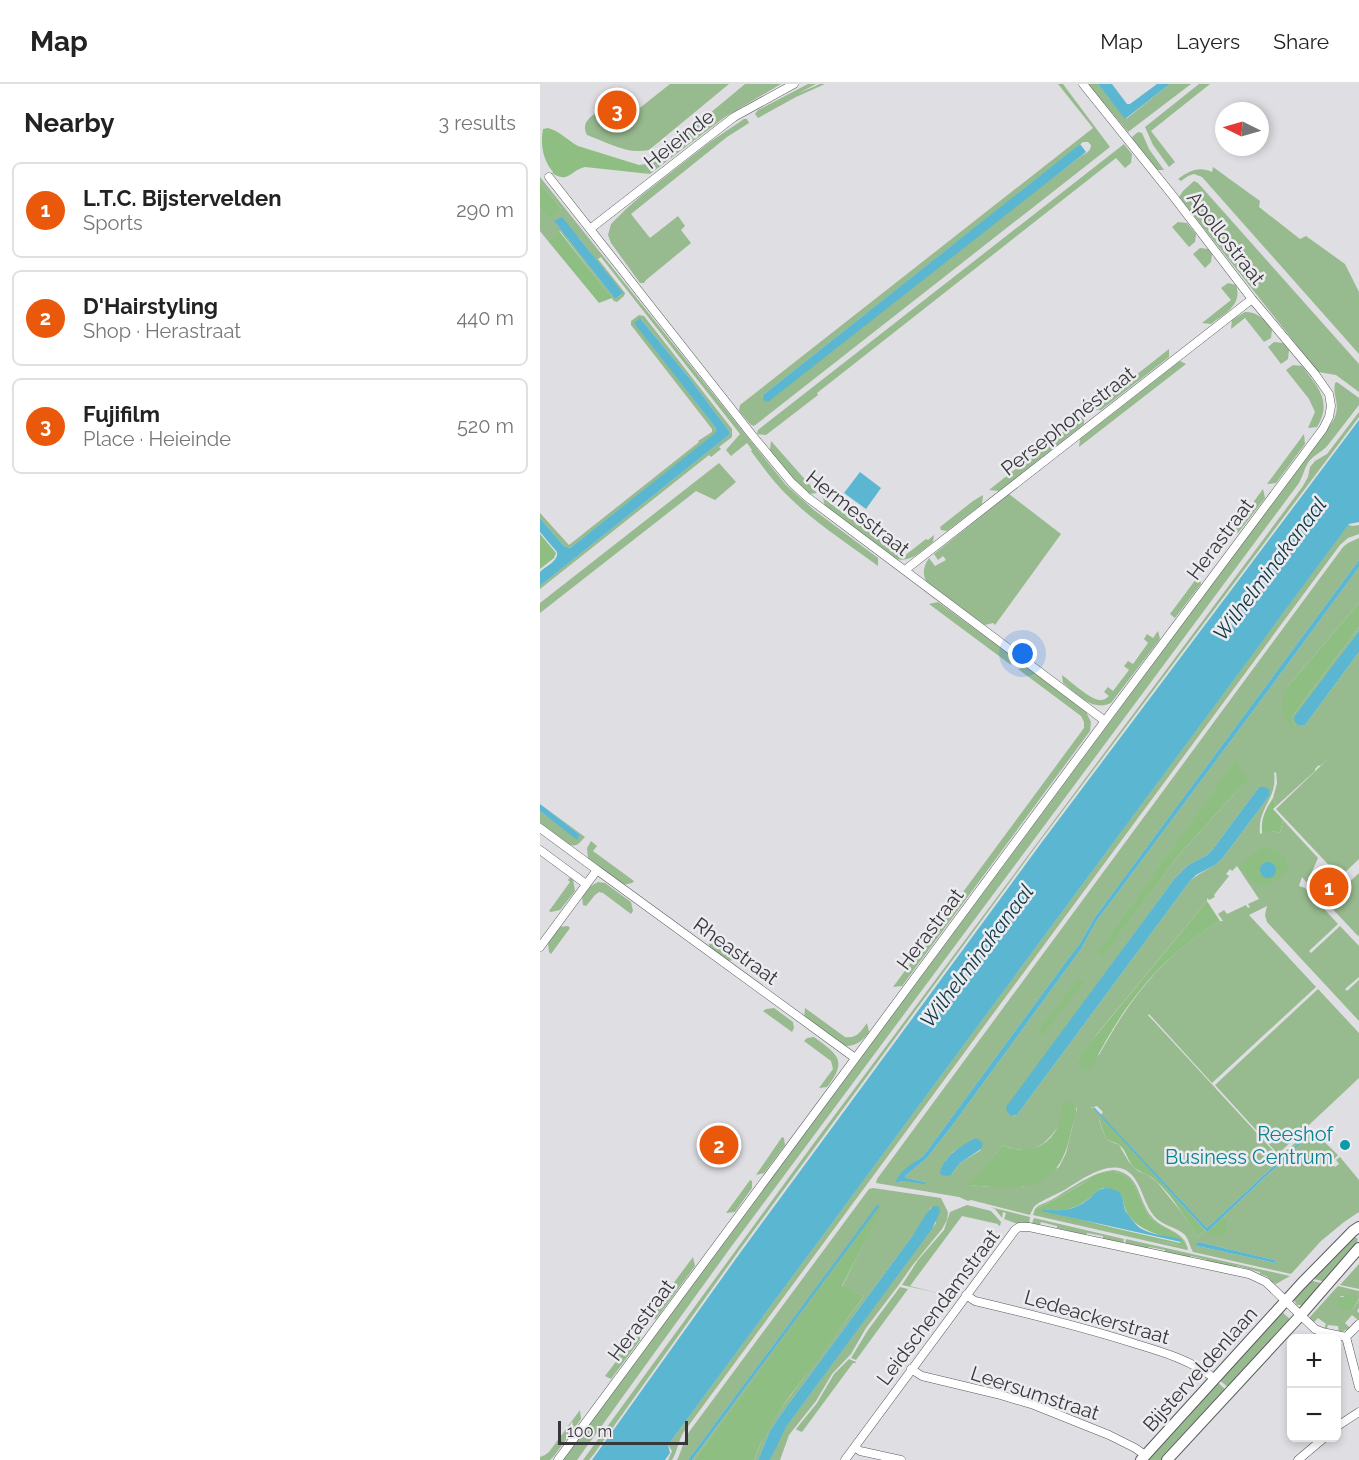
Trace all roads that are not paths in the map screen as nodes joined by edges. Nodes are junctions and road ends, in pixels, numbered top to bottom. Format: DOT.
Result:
graph roads {
  1 [pos="794,84"];
  2 [pos="1083,84"];
  3 [pos="549,177"];
  4 [pos="590,230"];
  5 [pos="1252,299"];
  6 [pos="1329,417"];
  7 [pos="905,570"];
  8 [pos="1105,720"];
  9 [pos="540,828"];
  10 [pos="540,850"];
  11 [pos="597,870"];
  12 [pos="586,884"];
  13 [pos="540,947"];
  14 [pos="855,1058"];
  15 [pos="1359,1227"];
  16 [pos="1359,1248"];
  17 [pos="966,1295"];
  18 [pos="1286,1302"];
  19 [pos="1300,1316"];
  20 [pos="1359,1324"];
  21 [pos="1346,1337"];
  22 [pos="911,1369"];
  23 [pos="1215,1379"];
  24 [pos="1359,1387"];
  25 [pos="1359,1412"];
  26 [pos="1341,1424"];
  27 [pos="1318,1442"];
  28 [pos="855,1447"];
  29 [pos="1143,1458"];
  30 [pos="558,1460"];
  31 [pos="845,1460"];
  32 [pos="901,1460"];
  33 [pos="1167,1460"];
  34 [pos="1298,1460"];
  1 -- 4 [label="street, Heieinde"];
  2 -- 5 [label="street, Apollostraat"];
  3 -- 4 [label="street, Hermesstraat"];
  4 -- 7 [label="street, Hermesstraat"];
  5 -- 6 [label="street, Apollostraat"];
  5 -- 7 [label="street, Persephonéstraat"];
  6 -- 8 [label="street, Herastraat"];
  7 -- 8 [label="street, Hermesstraat"];
  8 -- 14 [label="street, Herastraat"];
  9 -- 11 [label="street, Rheastraat"];
  10 -- 12 [label="street"];
  11 -- 12 [label="street"];
  11 -- 14 [label="street, Rheastraat"];
  12 -- 13 [label="street"];
  14 -- 30 [label="street, Herastraat"];
  15 -- 18 [label="street, Bijsterveldenlaan"];
  16 -- 19 [label="street, Bijsterveldenlaan"];
  17 -- 18 [label="street, Leidschendamstraat"];
  17 -- 22 [label="street, Leidschendamstraat"];
  17 -- 23 [label="street, Ledeackerstraat"];
  18 -- 19 [label="street, Bijsterveldenlaan"];
  18 -- 23 [label="street, Bijsterveldenlaan"];
  19 -- 21 [label="street"];
  19 -- 33 [label="street, Bijsterveldenlaan"];
  20 -- 21 [label="street"];
  21 -- 24 [label="street"];
  22 -- 28 [label="street, Leidschendamstraat"];
  22 -- 29 [label="street, Leersumstraat"];
  23 -- 29 [label="street, Bijsterveldenlaan"];
  25 -- 26 [label="street"];
  27 -- 34 [label="street"];
  28 -- 31 [label="street, Leidschendamstraat"];
  28 -- 32 [label="street"];
}
